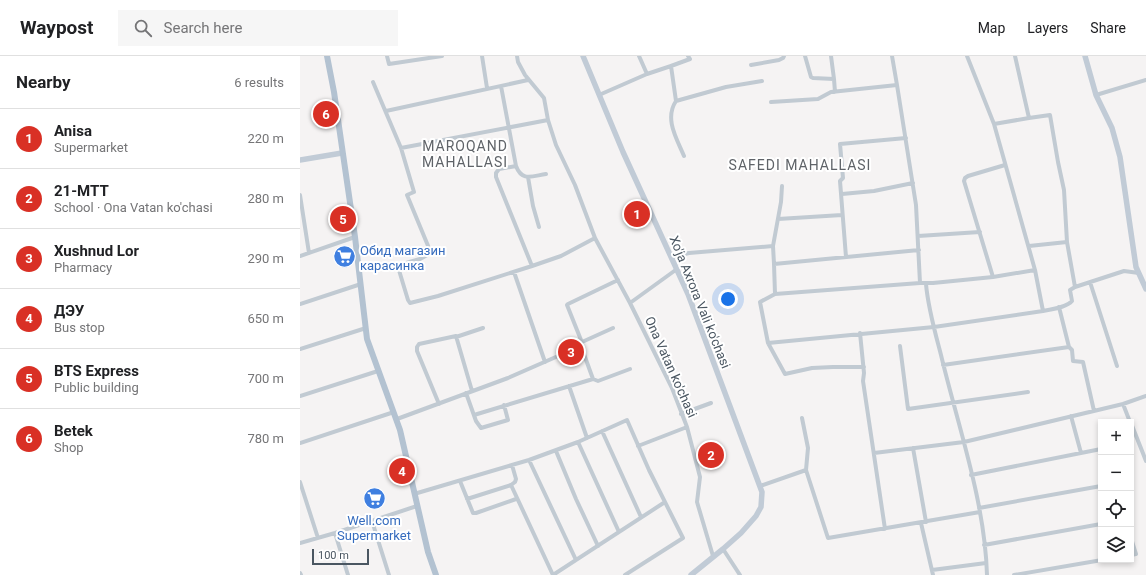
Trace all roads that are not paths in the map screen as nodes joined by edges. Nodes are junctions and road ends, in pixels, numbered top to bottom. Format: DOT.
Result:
graph roads {
  1 [pos="327,56"];
  2 [pos="387,56"];
  3 [pos="442,56"];
  4 [pos="482,56"];
  5 [pos="516,56"];
  6 [pos="583,56"];
  7 [pos="638,56"];
  8 [pos="784,56"];
  9 [pos="805,56"];
  10 [pos="831,56"];
  11 [pos="892,56"];
  12 [pos="967,56"];
  13 [pos="1015,56"];
  14 [pos="1085,56"];
  15 [pos="690,57"];
  16 [pos="750,64"];
  17 [pos="671,66"];
  18 [pos="647,74"];
  19 [pos="834,79"];
  20 [pos="528,80"];
  21 [pos="1146,80"];
  22 [pos="762,81"];
  23 [pos="373,82"];
  24 [pos="897,85"];
  25 [pos="501,86"];
  26 [pos="487,88"];
  27 [pos="835,92"];
  28 [pos="599,95"];
  29 [pos="1096,95"];
  30 [pos="676,102"];
  31 [pos="771,102"];
  32 [pos="386,112"];
  33 [pos="1029,118"];
  34 [pos="548,120"];
  35 [pos="994,124"];
  36 [pos="509,127"];
  37 [pos="906,138"];
  38 [pos="401,148"];
  39 [pos="342,153"];
  40 [pos="684,156"];
  41 [pos="300,160"];
  42 [pos="1005,165"];
  43 [pos="516,166"];
  44 [pos="546,174"];
  45 [pos="528,177"];
  46 [pos="913,184"];
  47 [pos="782,186"];
  48 [pos="842,194"];
  49 [pos="300,195"];
  50 [pos="842,215"];
  51 [pos="778,219"];
  52 [pos="539,227"];
  53 [pos="980,232"];
  54 [pos="918,236"];
  55 [pos="355,237"];
  56 [pos="595,238"];
  57 [pos="1067,242"];
  58 [pos="773,246"];
  59 [pos="1029,246"];
  60 [pos="919,250"];
  61 [pos="309,253"];
  62 [pos="300,256"];
  63 [pos="671,257"];
  64 [pos="846,257"];
  65 [pos="774,264"];
  66 [pos="532,266"];
  67 [pos="677,269"];
  68 [pos="1035,270"];
  69 [pos="514,272"];
  70 [pos="1142,275"];
  71 [pos="993,278"];
  72 [pos="618,280"];
  73 [pos="1090,282"];
  74 [pos="923,283"];
  75 [pos="361,284"];
  76 [pos="1075,287"];
  77 [pos="1146,289"];
  78 [pos="776,294"];
  79 [pos="630,303"];
  80 [pos="300,304"];
  81 [pos="1059,307"];
  82 [pos="1043,311"];
  83 [pos="934,327"];
  84 [pos="366,328"];
  85 [pos="483,328"];
  86 [pos="613,328"];
  87 [pos="860,333"];
  88 [pos="456,337"];
  89 [pos="768,343"];
  90 [pos="581,344"];
  91 [pos="900,346"];
  92 [pos="1069,347"];
  93 [pos="300,349"];
  94 [pos="545,362"];
  95 [pos="943,365"];
  96 [pos="1117,366"];
  97 [pos="864,367"];
  98 [pos="630,369"];
  99 [pos="378,370"];
  100 [pos="593,379"];
  101 [pos="569,386"];
  102 [pos="472,391"];
  103 [pos="1028,392"];
  104 [pos="466,393"];
  105 [pos="300,396"];
  106 [pos="1146,396"];
  107 [pos="711,403"];
  108 [pos="953,403"];
  109 [pos="439,404"];
  110 [pos="1123,404"];
  111 [pos="504,405"];
  112 [pos="1094,411"];
  113 [pos="394,412"];
  114 [pos="681,414"];
  115 [pos="474,415"];
  116 [pos="1071,416"];
  117 [pos="802,418"];
  118 [pos="397,419"];
  119 [pos="1129,419"];
  120 [pos="687,428"];
  121 [pos="602,431"];
  122 [pos="1134,431"];
  123 [pos="587,438"];
  124 [pos="578,442"];
  125 [pos="964,442"];
  126 [pos="300,443"];
  127 [pos="638,446"];
  128 [pos="913,448"];
  129 [pos="1098,450"];
  130 [pos="556,451"];
  131 [pos="874,453"];
  132 [pos="1081,453"];
  133 [pos="529,460"];
  134 [pos="1146,461"];
  135 [pos="512,465"];
  136 [pos="806,470"];
  137 [pos="971,475"];
  138 [pos="460,481"];
  139 [pos="300,482"];
  140 [pos="511,485"];
  141 [pos="760,486"];
  142 [pos="1098,487"];
  143 [pos="302,492"];
  144 [pos="414,494"];
  145 [pos="467,499"];
  146 [pos="516,499"];
  147 [pos="665,502"];
  148 [pos="417,506"];
  149 [pos="979,510"];
  150 [pos="641,517"];
  151 [pos="372,521"];
  152 [pos="924,522"];
  153 [pos="1098,525"];
  154 [pos="885,529"];
  155 [pos="619,532"];
  156 [pos="335,533"];
  157 [pos="318,538"];
  158 [pos="300,543"];
  159 [pos="984,545"];
  160 [pos="598,546"];
  161 [pos="723,549"];
  162 [pos="713,556"];
  163 [pos="576,560"];
  164 [pos="1098,561"];
  165 [pos="986,563"];
  166 [pos="932,570"];
  167 [pos="348,575"];
  168 [pos="389,575"];
  169 [pos="436,575"];
  170 [pos="553,575"];
  171 [pos="625,575"];
  172 [pos="691,575"];
  173 [pos="740,575"];
  174 [pos="933,575"];
  175 [pos="986,575"];
  176 [pos="1014,575"];
  1 -- 39 [label="main road"];
  2 -- 3 [label="street"];
  4 -- 26 [label="street"];
  5 -- 20 [label="street, Ona Vatan ko'chasi"];
  6 -- 28 [label="street, Xo'ja Axrora Vali ko'chasi"];
  7 -- 18 [label="street"];
  8 -- 16 [label="street"];
  9 -- 19 [label="street"];
  10 -- 19 [label="street"];
  11 -- 24 [label="street"];
  12 -- 35 [label="street"];
  13 -- 33 [label="street"];
  14 -- 29 [label="street"];
  15 -- 17 [label="street"];
  17 -- 18 [label="street"];
  17 -- 30 [label="street"];
  18 -- 28 [label="street"];
  19 -- 27 [label="street"];
  20 -- 25 [label="street"];
  20 -- 34 [label="street, Ona Vatan ko'chasi"];
  21 -- 29 [label="street"];
  22 -- 30 [label="street"];
  23 -- 32 [label="street"];
  24 -- 27 [label="street"];
  24 -- 37 [label="street"];
  25 -- 26 [label="street"];
  25 -- 36 [label="street"];
  26 -- 32 [label="street"];
  27 -- 31 [label="street"];
  28 -- 63 [label="street, Xo'ja Axrora Vali ko'chasi"];
  29 -- 70 [label="street"];
  30 -- 40 [label="street"];
  32 -- 38 [label="street"];
  33 -- 35 [label="street"];
  33 -- 57 [label="street"];
  34 -- 36 [label="street"];
  34 -- 56 [label="street, Ona Vatan ko'chasi"];
  35 -- 42 [label="street"];
  36 -- 38 [label="street"];
  36 -- 43 [label="street"];
  37 -- 46 [label="street"];
  37 -- 48 [label="street"];
  38 -- 69 [label="street"];
  39 -- 41 [label="street"];
  39 -- 55 [label="main road"];
  42 -- 53 [label="street"];
  42 -- 59 [label="street"];
  43 -- 45 [label="street"];
  43 -- 66 [label="street"];
  44 -- 45 [label="street"];
  45 -- 52 [label="street"];
  46 -- 48 [label="street"];
  46 -- 54 [label="street"];
  47 -- 51 [label="street"];
  48 -- 50 [label="street"];
  49 -- 61 [label="street"];
  50 -- 51 [label="street"];
  50 -- 64 [label="street"];
  51 -- 58 [label="street"];
  53 -- 54 [label="street"];
  53 -- 71 [label="street"];
  54 -- 60 [label="street"];
  55 -- 61 [label="street"];
  55 -- 75 [label="main road"];
  56 -- 66 [label="street"];
  56 -- 72 [label="street, Ona Vatan ko'chasi"];
  57 -- 59 [label="street"];
  57 -- 76 [label="street"];
  58 -- 63 [label="street"];
  58 -- 65 [label="street"];
  59 -- 68 [label="street"];
  60 -- 64 [label="street"];
  60 -- 74 [label="street"];
  61 -- 62 [label="street"];
  63 -- 67 [label="street, Xo'ja Axrora Vali ko'chasi"];
  64 -- 65 [label="street"];
  65 -- 78 [label="street"];
  66 -- 69 [label="street"];
  67 -- 79 [label="street"];
  67 -- 141 [label="street, Xo'ja Axrora Vali ko'chasi"];
  68 -- 71 [label="street"];
  68 -- 82 [label="street"];
  69 -- 94 [label="street"];
  70 -- 73 [label="street"];
  70 -- 77 [label="street"];
  71 -- 74 [label="street"];
  72 -- 79 [label="street, Ona Vatan ko'chasi"];
  72 -- 90 [label="street"];
  73 -- 76 [label="street"];
  73 -- 96 [label="street"];
  74 -- 78 [label="street"];
  74 -- 83 [label="street"];
  75 -- 80 [label="street"];
  75 -- 84 [label="main road"];
  76 -- 81 [label="street"];
  78 -- 89 [label="street"];
  79 -- 114 [label="street, Ona Vatan ko'chasi"];
  81 -- 82 [label="street"];
  81 -- 92 [label="street"];
  82 -- 83 [label="street"];
  83 -- 87 [label="street"];
  83 -- 95 [label="street"];
  84 -- 93 [label="street"];
  84 -- 99 [label="main road"];
  85 -- 88 [label="street"];
  86 -- 90 [label="street"];
  87 -- 89 [label="street"];
  87 -- 97 [label="street"];
  88 -- 102 [label="street"];
  88 -- 109 [label="street"];
  89 -- 97 [label="street"];
  90 -- 94 [label="street"];
  90 -- 100 [label="street"];
  91 -- 108 [label="street"];
  92 -- 95 [label="street"];
  92 -- 112 [label="street"];
  94 -- 102 [label="street"];
  95 -- 108 [label="street"];
  97 -- 131 [label="street"];
  98 -- 100 [label="street"];
  99 -- 105 [label="street"];
  99 -- 113 [label="main road"];
  100 -- 101 [label="street"];
  101 -- 111 [label="street"];
  101 -- 123 [label="street"];
  102 -- 104 [label="street"];
  103 -- 108 [label="street"];
  104 -- 109 [label="street"];
  104 -- 115 [label="street"];
  106 -- 110 [label="street"];
  107 -- 114 [label="street"];
  108 -- 125 [label="street"];
  109 -- 118 [label="street"];
  110 -- 112 [label="street"];
  110 -- 119 [label="street"];
  111 -- 115 [label="street"];
  111 -- 115 [label="street"];
  112 -- 116 [label="street"];
  113 -- 118 [label="main road"];
  113 -- 126 [label="street"];
  114 -- 120 [label="street, Ona Vatan ko'chasi"];
  116 -- 125 [label="street"];
  116 -- 132 [label="street"];
  117 -- 136 [label="street"];
  118 -- 144 [label="main road"];
  120 -- 127 [label="street"];
  120 -- 162 [label="street, Ona Vatan ko'chasi"];
  121 -- 123 [label="street"];
  121 -- 127 [label="street"];
  121 -- 150 [label="street"];
  122 -- 134 [label="street"];
  123 -- 124 [label="street"];
  124 -- 130 [label="street"];
  124 -- 155 [label="street"];
  125 -- 128 [label="street"];
  125 -- 137 [label="street"];
  127 -- 147 [label="street"];
  128 -- 131 [label="street"];
  128 -- 152 [label="street"];
  129 -- 132 [label="street"];
  130 -- 133 [label="street"];
  130 -- 160 [label="street"];
  131 -- 154 [label="street"];
  132 -- 137 [label="street"];
  133 -- 135 [label="street"];
  133 -- 163 [label="street"];
  135 -- 138 [label="street"];
  135 -- 140 [label="street"];
  136 -- 141 [label="street"];
  136 -- 154 [label="street"];
  137 -- 149 [label="street"];
  138 -- 144 [label="street"];
  138 -- 145 [label="street"];
  139 -- 143 [label="street"];
  140 -- 145 [label="street"];
  140 -- 146 [label="street"];
  141 -- 161 [label="street, Xo'ja Axrora Vali ko'chasi"];
  142 -- 149 [label="street"];
  143 -- 157 [label="street"];
  144 -- 148 [label="main road"];
  145 -- 146 [label="street"];
  146 -- 170 [label="street"];
  147 -- 150 [label="street"];
  147 -- 171 [label="street"];
  148 -- 151 [label="street"];
  148 -- 169 [label="main road"];
  149 -- 152 [label="street"];
  149 -- 159 [label="street"];
  150 -- 155 [label="street"];
  151 -- 156 [label="street"];
  151 -- 168 [label="street"];
  152 -- 154 [label="street"];
  152 -- 166 [label="street"];
  153 -- 159 [label="street"];
  155 -- 160 [label="street"];
  156 -- 157 [label="street"];
  156 -- 167 [label="street"];
  157 -- 158 [label="street"];
  159 -- 165 [label="street"];
  160 -- 163 [label="street"];
  161 -- 162 [label="street, Xo'ja Axrora Vali ko'chasi"];
  161 -- 173 [label="street"];
  162 -- 172 [label="street, Xo'ja Axrora Vali ko'chasi"];
  163 -- 170 [label="street"];
  164 -- 176 [label="street"];
  165 -- 166 [label="street"];
  165 -- 175 [label="street"];
  166 -- 174 [label="street"];
}
